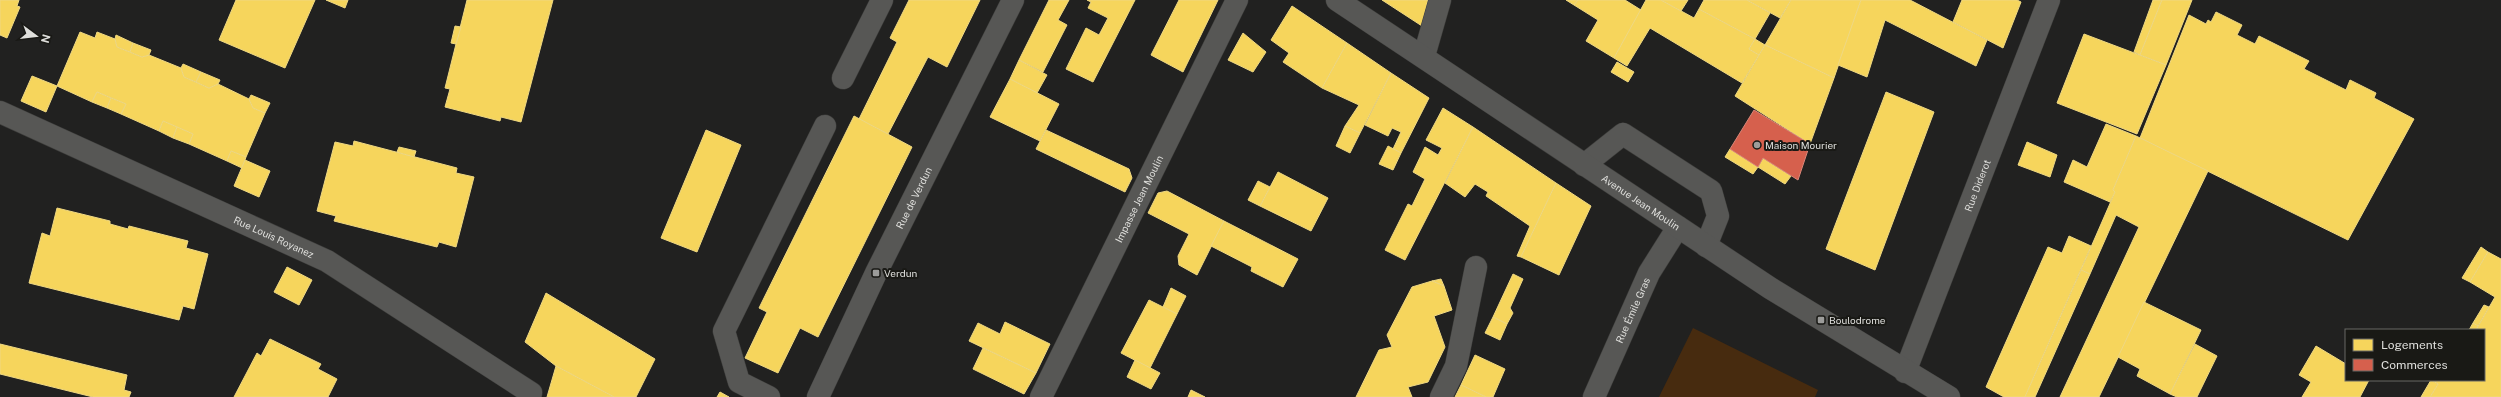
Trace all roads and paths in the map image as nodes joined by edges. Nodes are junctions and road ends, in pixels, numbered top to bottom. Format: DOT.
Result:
graph roads {
  1 [pos="882,0"];
  2 [pos="1013,0"];
  3 [pos="1237,0"];
  4 [pos="1337,0"];
  5 [pos="1440,0"];
  6 [pos="2049,0"];
  7 [pos="1424,56"];
  8 [pos="843,78"];
  9 [pos="0,112"];
  10 [pos="825,126"];
  11 [pos="1584,165"];
  12 [pos="1678,227"];
  13 [pos="1706,246"];
  14 [pos="1476,267"];
  15 [pos="1905,372"];
  16 [pos="530,395"];
  17 [pos="769,397"];
  18 [pos="818,397"];
  19 [pos="1041,397"];
  20 [pos="1441,397"];
  21 [pos="1594,397"];
  22 [pos="1949,397"];
  1 -- 8 [label="street"];
  2 -- 18 [label="street, Rue de Verdun"];
  3 -- 19 [label="street, Impasse Jean Moulin"];
  4 -- 7 [label="street, Avenue Jean Moulin"];
  5 -- 7 [label="street"];
  6 -- 15 [label="street, Rue Diderot"];
  7 -- 11 [label="street, Avenue Jean Moulin"];
  9 -- 16 [label="street, Rue Louis Royanez"];
  10 -- 17 [label="street"];
  11 -- 12 [label="street, Avenue Jean Moulin"];
  11 -- 13 [label="street"];
  12 -- 13 [label="street, Avenue Jean Moulin"];
  12 -- 21 [label="street, Rue Émile Gras"];
  13 -- 15 [label="street, Avenue Jean Moulin"];
  14 -- 20 [label="street"];
  15 -- 22 [label="street, Avenue Jean Moulin"];
}
